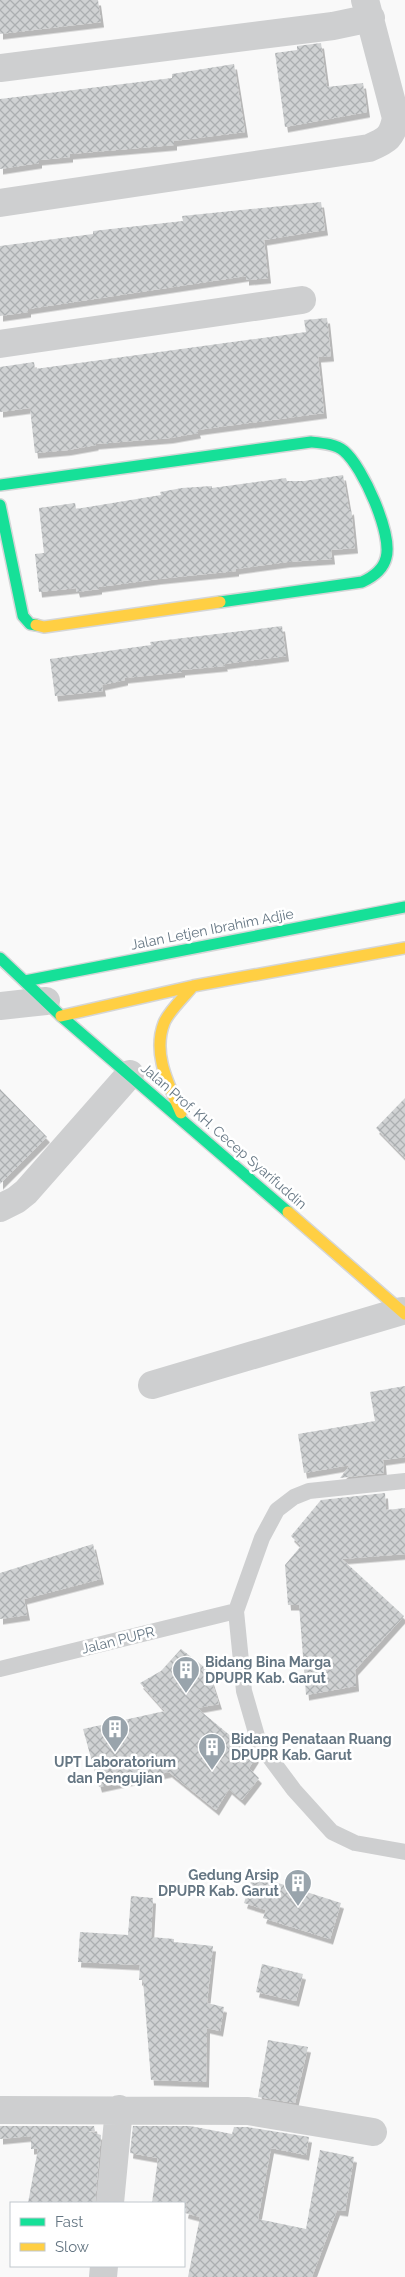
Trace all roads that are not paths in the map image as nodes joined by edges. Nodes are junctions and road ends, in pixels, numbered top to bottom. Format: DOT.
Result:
graph roads {
  1 [pos="368,9"];
  2 [pos="0,68"];
  3 [pos="0,203"];
  4 [pos="302,300"];
  5 [pos="0,344"];
  6 [pos="0,485"];
  7 [pos="0,505"];
  8 [pos="405,907"];
  9 [pos="405,948"];
  10 [pos="0,958"];
  11 [pos="25,981"];
  12 [pos="193,986"];
  13 [pos="0,1006"];
  14 [pos="54,1009"];
  15 [pos="130,1074"];
  16 [pos="185,1121"];
  17 [pos="0,1208"];
  18 [pos="404,1313"];
  19 [pos="152,1385"];
  20 [pos="405,1481"];
  21 [pos="236,1611"];
  22 [pos="0,1669"];
  23 [pos="405,1852"];
  24 [pos="119,2109"];
  25 [pos="0,2110"];
  26 [pos="372,2132"];
  27 [pos="110,2202"];
  1 -- 2 [label="street"];
  1 -- 3 [label="street"];
  4 -- 5 [label="street"];
  6 -- 7 [label="street"];
  8 -- 11 [label="street, Jalan Letjen Ibrahim Adjie"];
  9 -- 12 [label="street"];
  10 -- 11 [label="street, Jalan Prof. KH. Cecep Syarifuddin"];
  11 -- 14 [label="street, Jalan Prof. KH. Cecep Syarifuddin"];
  12 -- 14 [label="street"];
  12 -- 16 [label="street"];
  13 -- 14 [label="street"];
  14 -- 15 [label="street, Jalan Prof. KH. Cecep Syarifuddin"];
  15 -- 16 [label="street, Jalan Prof. KH. Cecep Syarifuddin"];
  15 -- 17 [label="street"];
  16 -- 18 [label="street, Jalan Prof. KH. Cecep Syarifuddin"];
  18 -- 19 [label="street"];
  20 -- 21 [label="lane"];
  21 -- 22 [label="lane, Jalan PUPR"];
  21 -- 23 [label="lane"];
  24 -- 25 [label="street"];
  24 -- 26 [label="street"];
  24 -- 27 [label="street"];
}
